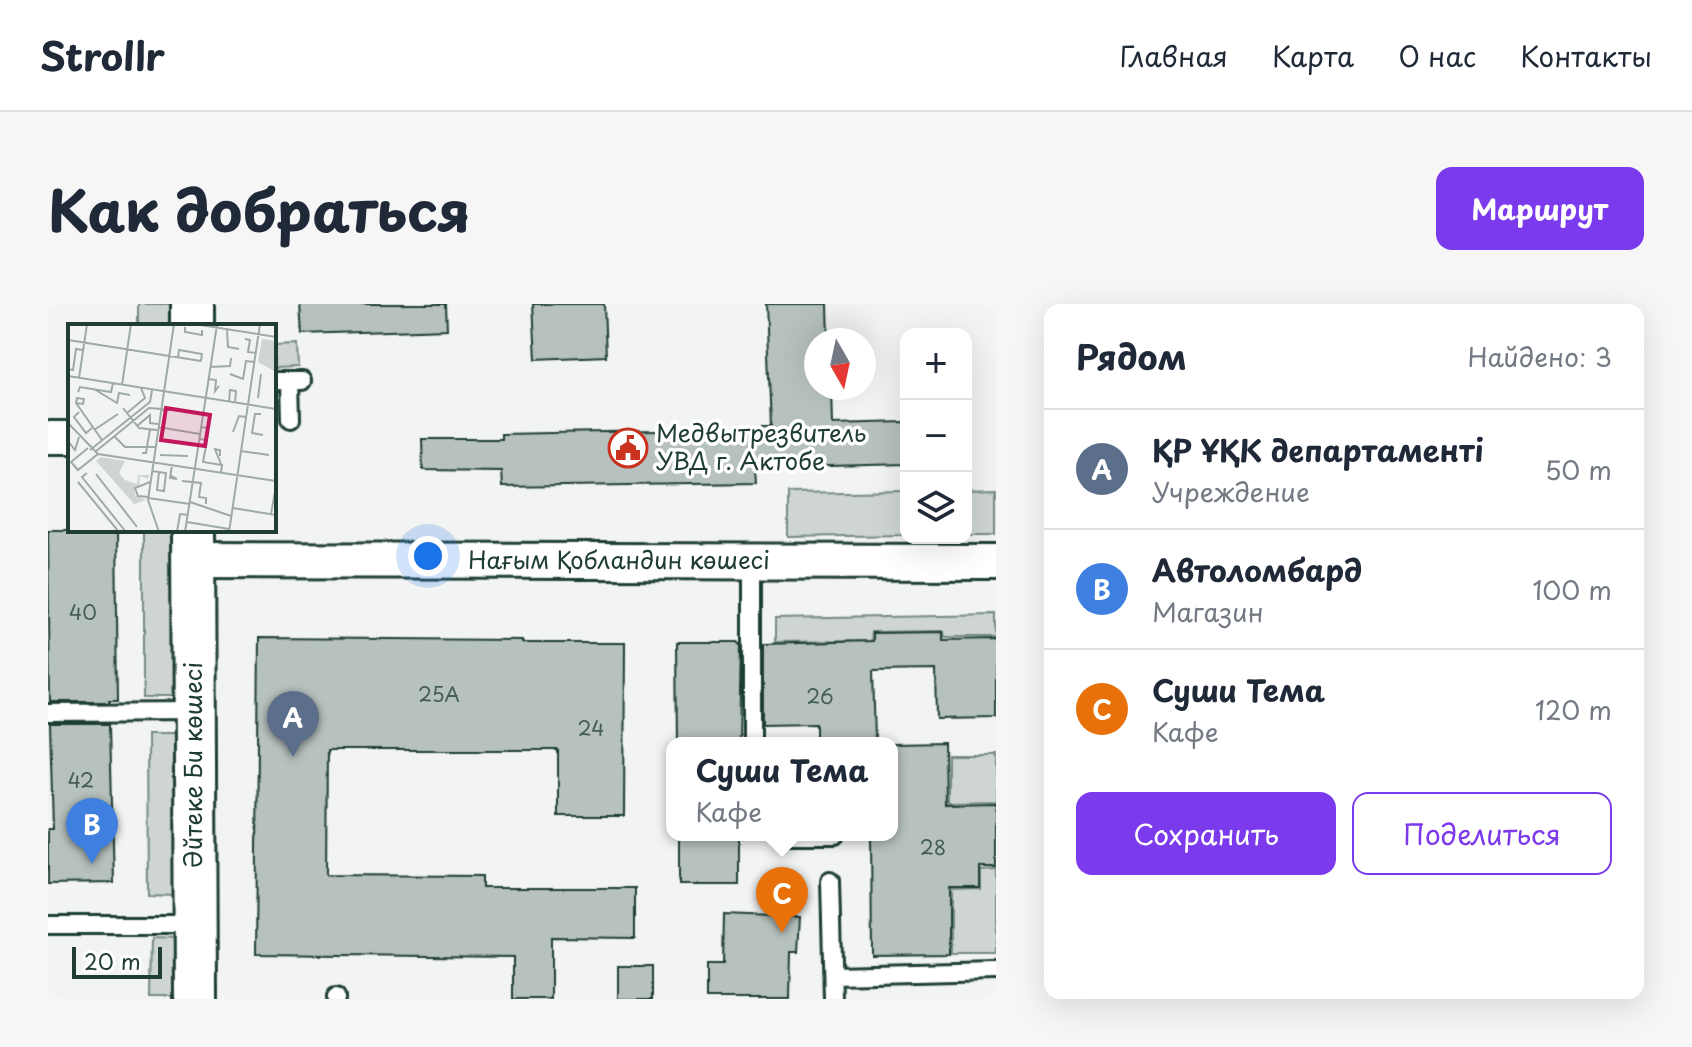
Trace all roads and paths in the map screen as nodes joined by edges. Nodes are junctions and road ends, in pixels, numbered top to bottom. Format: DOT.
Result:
graph roads {
  1 [pos="289,381"];
  2 [pos="291,419"];
  3 [pos="193,545"];
  4 [pos="752,561"];
  5 [pos="996,562"];
  6 [pos="194,712"];
  7 [pos="48,713"];
  8 [pos="752,737"];
  9 [pos="830,881"];
  10 [pos="48,925"];
  11 [pos="195,925"];
  12 [pos="996,971"];
  13 [pos="833,975"];
  14 [pos="195,999"];
  15 [pos="833,999"];
  1 -- 2 [label="lane"];
  3 -- 4 [label="street, Нағым Қобландин көшесі"];
  3 -- 6 [label="street, Әйтеке Би көшесі"];
  4 -- 5 [label="street, Нағым Қобландин көшесі"];
  4 -- 8 [label="lane"];
  6 -- 7 [label="lane"];
  6 -- 11 [label="street, Әйтеке Би көшесі"];
  9 -- 13 [label="lane"];
  10 -- 11 [label="lane"];
  11 -- 14 [label="street, Әйтеке Би көшесі"];
  12 -- 13 [label="lane"];
  13 -- 15 [label="lane"];
}
